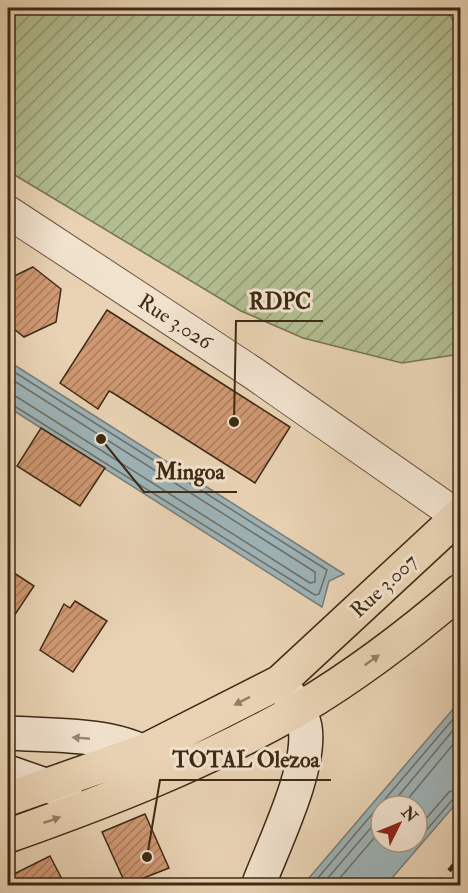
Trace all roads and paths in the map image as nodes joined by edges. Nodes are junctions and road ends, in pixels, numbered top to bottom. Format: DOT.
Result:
graph roads {
  1 [pos="8,212"];
  2 [pos="460,516"];
  3 [pos="460,591"];
  4 [pos="280,682"];
  5 [pos="311,702"];
  6 [pos="8,733"];
  7 [pos="144,751"];
  8 [pos="174,771"];
  9 [pos="8,772"];
  10 [pos="49,785"];
  11 [pos="8,799"];
  12 [pos="96,805"];
  13 [pos="8,836"];
  14 [pos="258,885"];
  1 -- 2 [label="street, Rue 3.026"];
  2 -- 4 [label="main road, Rue 3.007"];
  5 -- 3 [label="main road, one-way"];
  4 -- 5 [label="main road"];
  4 -- 7 [label="main road, Rue 3.007, one-way"];
  5 -- 8 [label="main road"];
  5 -- 14 [label="main road"];
  7 -- 6 [label="main road, one-way"];
  7 -- 8 [label="main road"];
  7 -- 10 [label="main road, Rue 3.007"];
  8 -- 12 [label="main road"];
  9 -- 10 [label="main road"];
  10 -- 11 [label="main road, Rue 3.007"];
  10 -- 12 [label="main road"];
  13 -- 12 [label="main road, one-way"];
}
